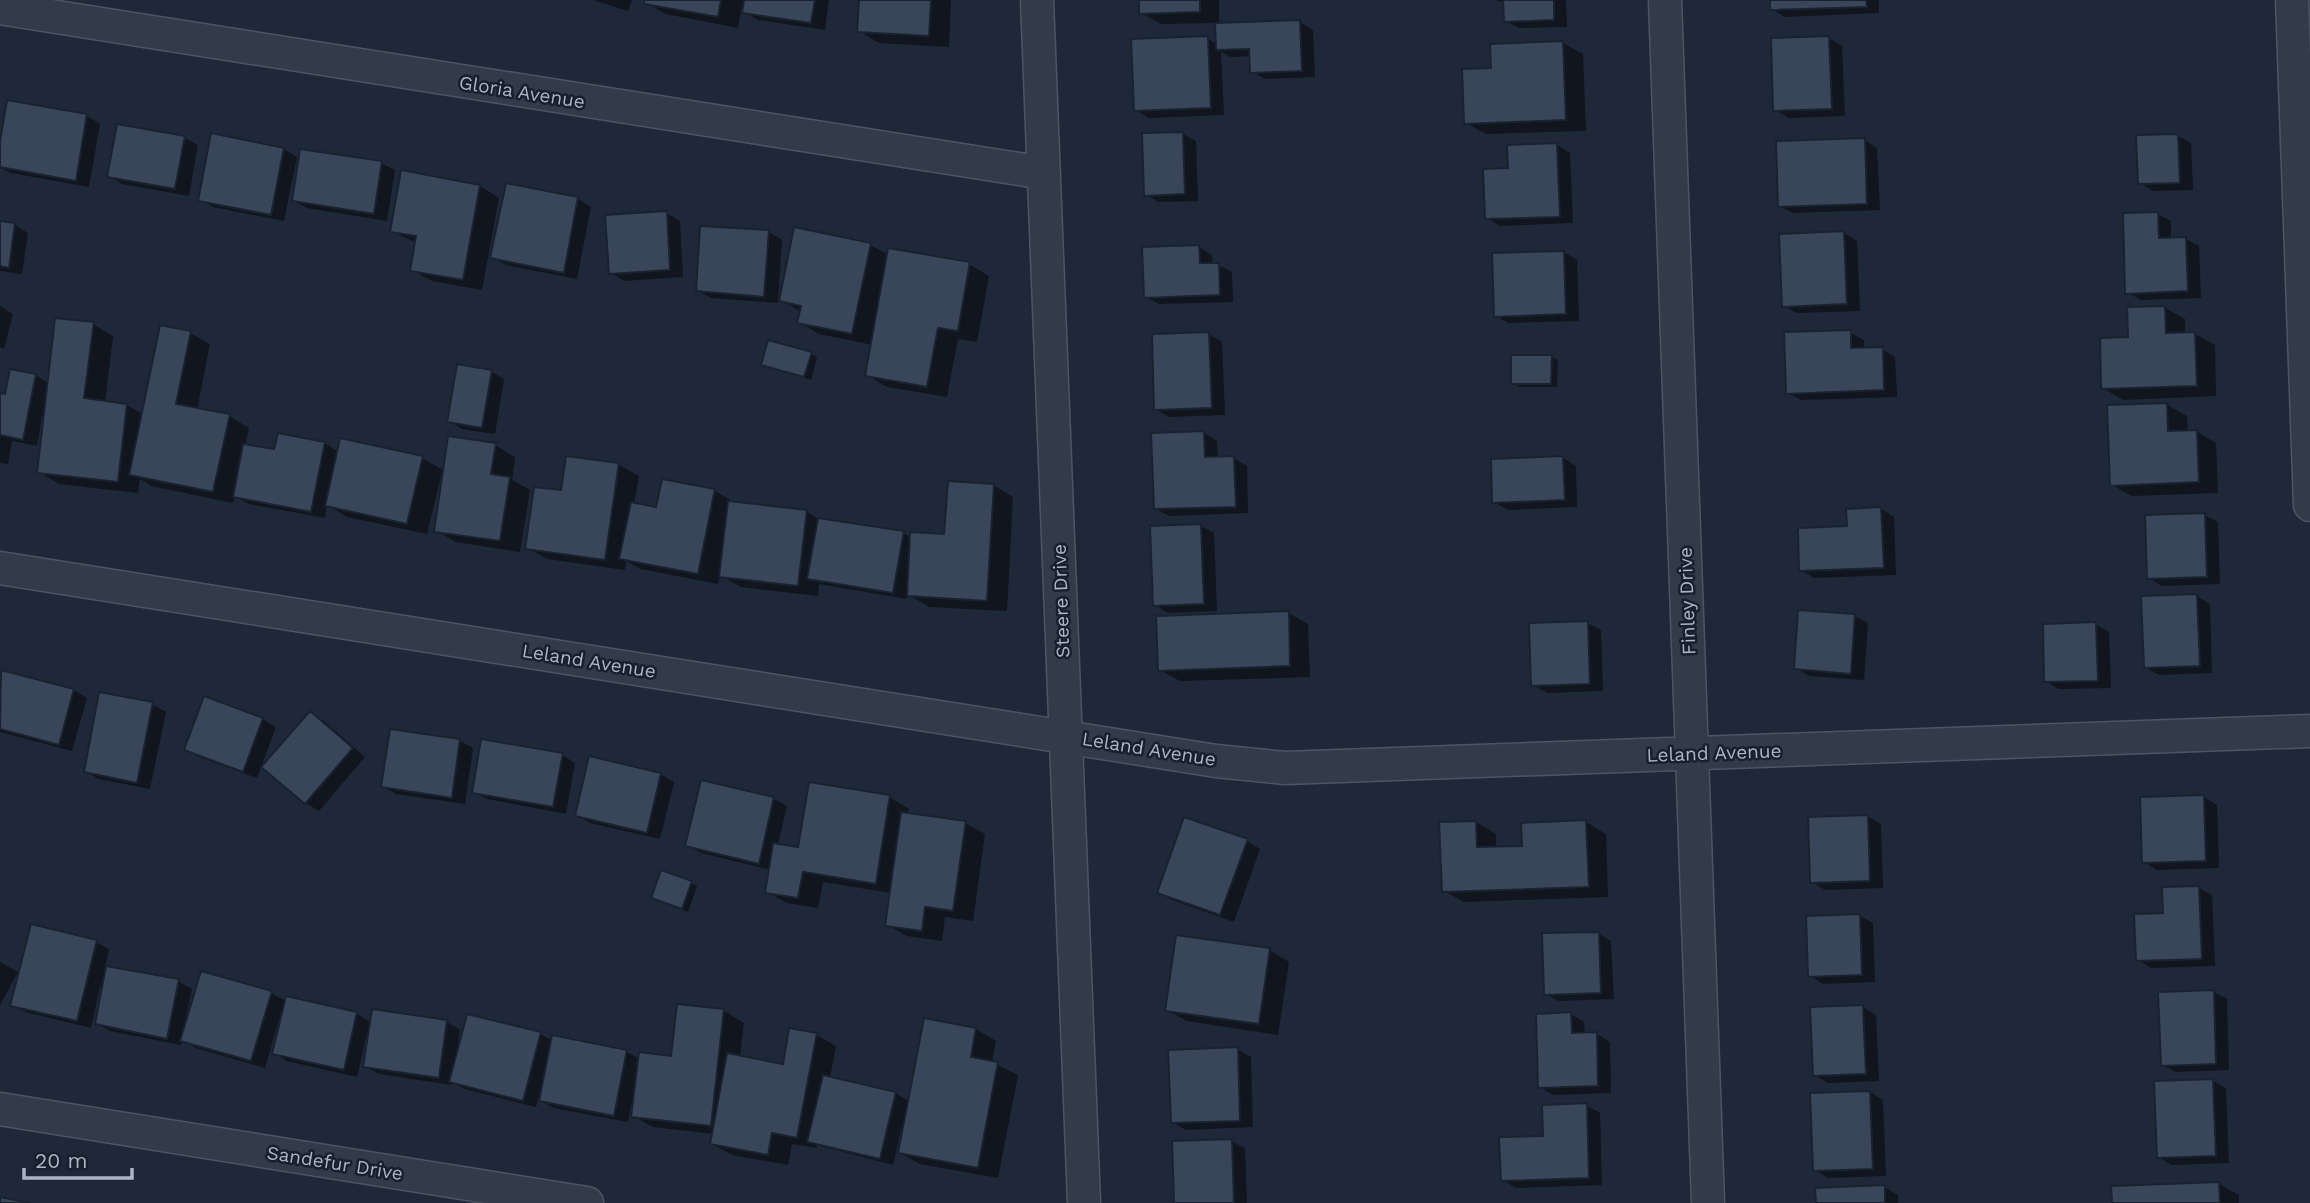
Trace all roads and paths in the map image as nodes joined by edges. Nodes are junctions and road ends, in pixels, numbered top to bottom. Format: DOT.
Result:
graph roads {
  1 [pos="1037,0"];
  2 [pos="1665,0"];
  3 [pos="2292,0"];
  4 [pos="0,8"];
  5 [pos="1044,173"];
  6 [pos="2310,505"];
  7 [pos="0,568"];
  8 [pos="2310,731"];
  9 [pos="1066,736"];
  10 [pos="1693,754"];
  11 [pos="0,1109"];
  12 [pos="587,1203"];
  13 [pos="1084,1203"];
  14 [pos="1708,1203"];
  1 -- 5 [label="street, Steere Drive"];
  2 -- 10 [label="street, Finley Drive"];
  3 -- 6 [label="street"];
  4 -- 5 [label="street, Gloria Avenue"];
  5 -- 9 [label="street, Steere Drive"];
  7 -- 9 [label="street, Leland Avenue"];
  8 -- 10 [label="street, Leland Avenue"];
  9 -- 10 [label="street, Leland Avenue"];
  9 -- 13 [label="street, Steere Drive"];
  10 -- 14 [label="street, Finley Drive"];
  11 -- 12 [label="street, Sandefur Drive"];
}
